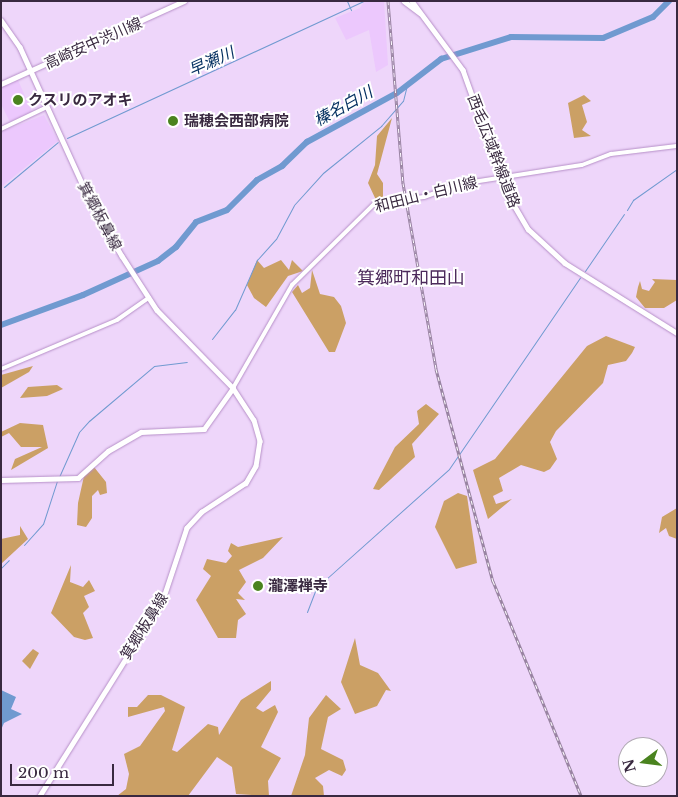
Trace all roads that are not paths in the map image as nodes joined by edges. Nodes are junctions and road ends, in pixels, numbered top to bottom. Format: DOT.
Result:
graph roads {
  1 [pos="184,1"];
  2 [pos="404,1"];
  3 [pos="412,1"];
  4 [pos="1,20"];
  5 [pos="429,21"];
  6 [pos="31,71"];
  7 [pos="1,84"];
  8 [pos="47,107"];
  9 [pos="1,129"];
  10 [pos="677,146"];
  11 [pos="501,177"];
  12 [pos="149,298"];
  13 [pos="677,333"];
  14 [pos="1,369"];
  15 [pos="233,388"];
  16 [pos="1,480"];
  17 [pos="40,796"];
  1 -- 6 [label="main road, 高崎安中渋川線"];
  2 -- 5 [label="main road, 西毛広域幹線道路"];
  3 -- 5 [label="main road, 西毛広域幹線道路"];
  4 -- 6 [label="main road, 箕郷板鼻線"];
  5 -- 11 [label="main road, 西毛広域幹線道路"];
  6 -- 7 [label="main road, 高崎安中渋川線"];
  6 -- 8 [label="main road, 箕郷板鼻線"];
  8 -- 9 [label="street"];
  8 -- 12 [label="main road, 箕郷板鼻線"];
  10 -- 11 [label="street, 和田山・白川線"];
  11 -- 13 [label="main road, 西毛広域幹線道路"];
  11 -- 15 [label="street, 和田山・白川線"];
  12 -- 14 [label="street"];
  12 -- 15 [label="main road, 箕郷板鼻線"];
  15 -- 16 [label="main road"];
  15 -- 17 [label="main road, 箕郷板鼻線"];
}
